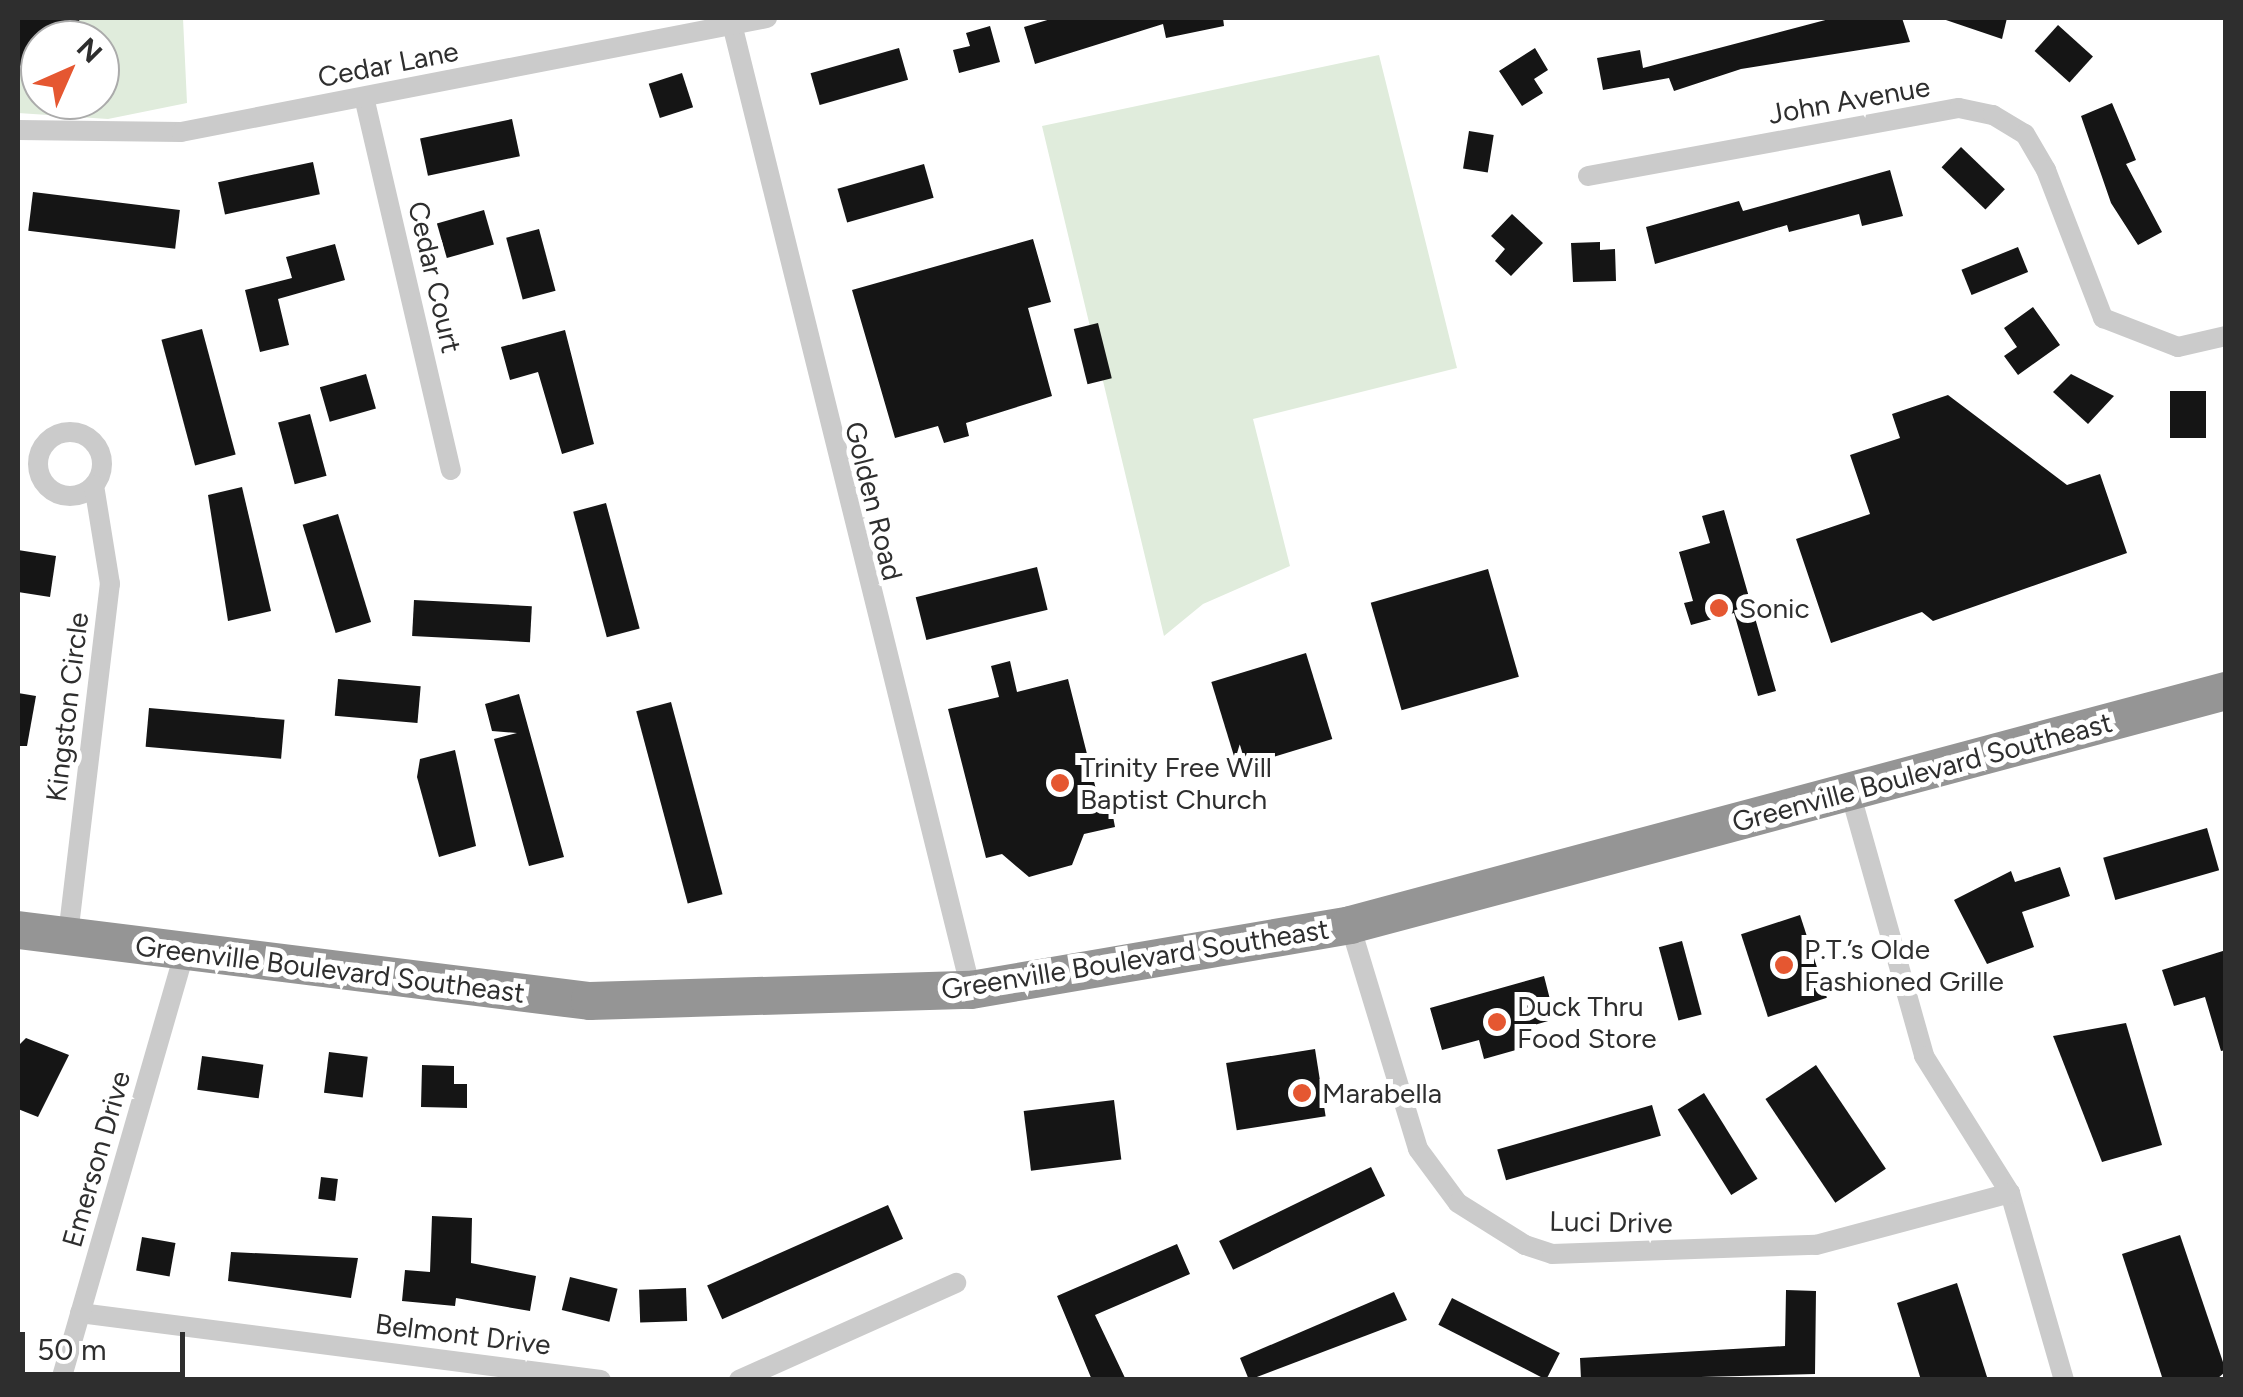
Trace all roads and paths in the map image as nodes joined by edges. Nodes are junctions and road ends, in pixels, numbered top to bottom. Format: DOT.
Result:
graph roads {
  1 [pos="768,18"];
  2 [pos="732,24"];
  3 [pos="364,96"];
  4 [pos="18,130"];
  5 [pos="1588,176"];
  6 [pos="2226,336"];
  7 [pos="452,470"];
  8 [pos="94,485"];
  9 [pos="2222,701"];
  10 [pos="1850,792"];
  11 [pos="1350,925"];
  12 [pos="18,930"];
  13 [pos="68,935"];
  14 [pos="184,953"];
  15 [pos="972,990"];
  16 [pos="2010,1193"];
  17 [pos="956,1282"];
  18 [pos="80,1312"];
  19 [pos="61,1380"];
  20 [pos="602,1380"];
  21 [pos="739,1380"];
  22 [pos="2064,1380"];
  1 -- 2 [label="street, Cedar Lane"];
  2 -- 3 [label="street, Cedar Lane"];
  2 -- 15 [label="street, Golden Road"];
  3 -- 4 [label="street, Cedar Lane"];
  3 -- 7 [label="street, Cedar Court"];
  5 -- 6 [label="street, John Avenue"];
  8 -- 13 [label="street, Kingston Circle"];
  9 -- 10 [label="highway, Greenville Boulevard Southeast"];
  10 -- 11 [label="highway, Greenville Boulevard Southeast"];
  10 -- 16 [label="street"];
  11 -- 15 [label="highway, Greenville Boulevard Southeast"];
  11 -- 16 [label="street, Luci Drive"];
  12 -- 13 [label="highway, Greenville Boulevard Southeast"];
  13 -- 14 [label="highway, Greenville Boulevard Southeast"];
  14 -- 15 [label="highway, Greenville Boulevard Southeast"];
  14 -- 18 [label="street, Emerson Drive"];
  16 -- 22 [label="street"];
  17 -- 21 [label="street"];
  18 -- 19 [label="street, Emerson Drive"];
  18 -- 20 [label="street, Belmont Drive"];
}
